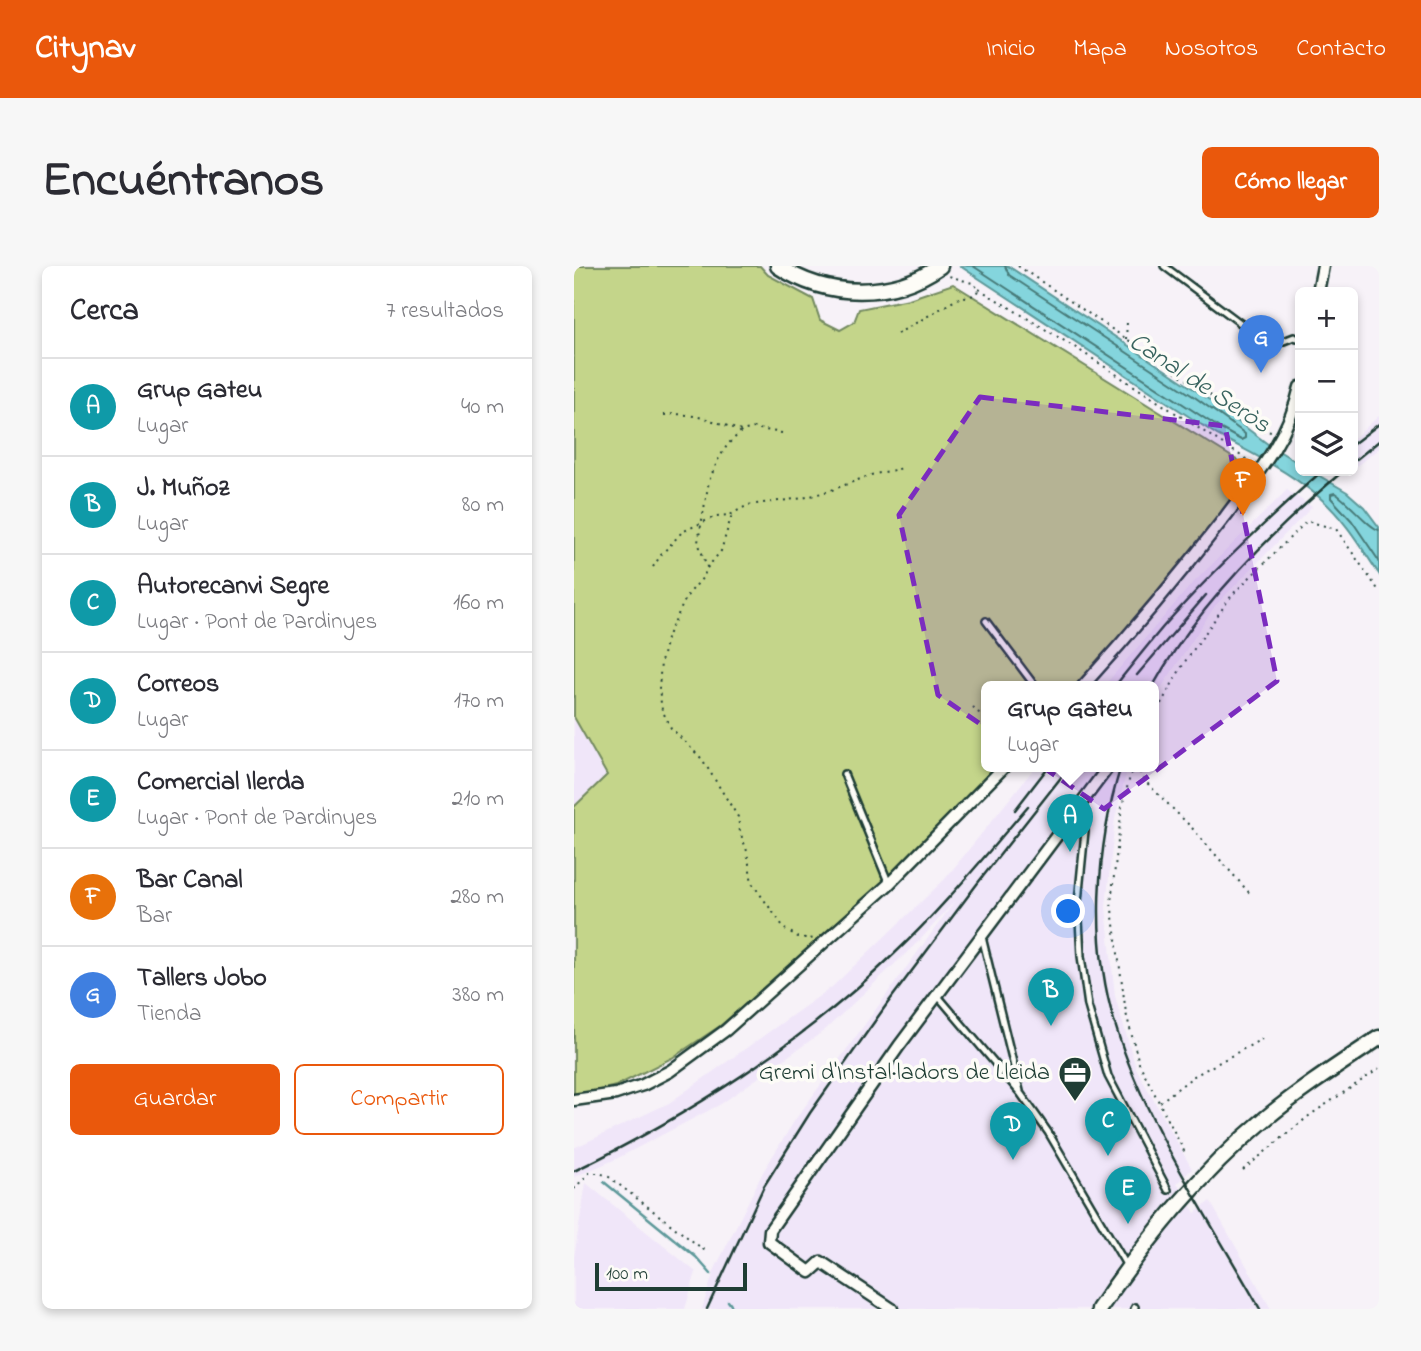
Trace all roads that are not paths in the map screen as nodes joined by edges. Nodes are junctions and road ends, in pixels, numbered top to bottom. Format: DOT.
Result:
graph roads {
  1 [pos="778,266"];
  2 [pos="1164,266"];
  3 [pos="1323,266"];
  4 [pos="938,268"];
  5 [pos="1319,287"];
  6 [pos="1295,337"];
  7 [pos="1295,400"];
  8 [pos="986,621"];
  9 [pos="1031,681"];
  10 [pos="1088,681"];
  11 [pos="999,772"];
  12 [pos="1105,772"];
  13 [pos="844,774"];
  14 [pos="1083,803"];
  15 [pos="888,884"];
  16 [pos="982,937"];
  17 [pos="938,996"];
  18 [pos="1379,1038"];
  19 [pos="1021,1094"];
  20 [pos="574,1100"];
  21 [pos="1168,1190"];
  22 [pos="1128,1268"];
  23 [pos="892,1309"];
  24 [pos="1099,1309"];
  1 -- 4 [label="main road"];
  2 -- 6 [label="lane"];
  3 -- 5 [label="street"];
  7 -- 10 [label="street"];
  8 -- 9 [label="lane"];
  11 -- 15 [label="street"];
  12 -- 14 [label="street"];
  13 -- 15 [label="lane"];
  14 -- 16 [label="street"];
  14 -- 21 [label="lane"];
  15 -- 20 [label="street"];
  16 -- 17 [label="street"];
  16 -- 19 [label="lane"];
  17 -- 19 [label="lane"];
  17 -- 23 [label="street"];
  18 -- 22 [label="main road"];
  19 -- 22 [label="lane"];
  22 -- 24 [label="main road"];
}
